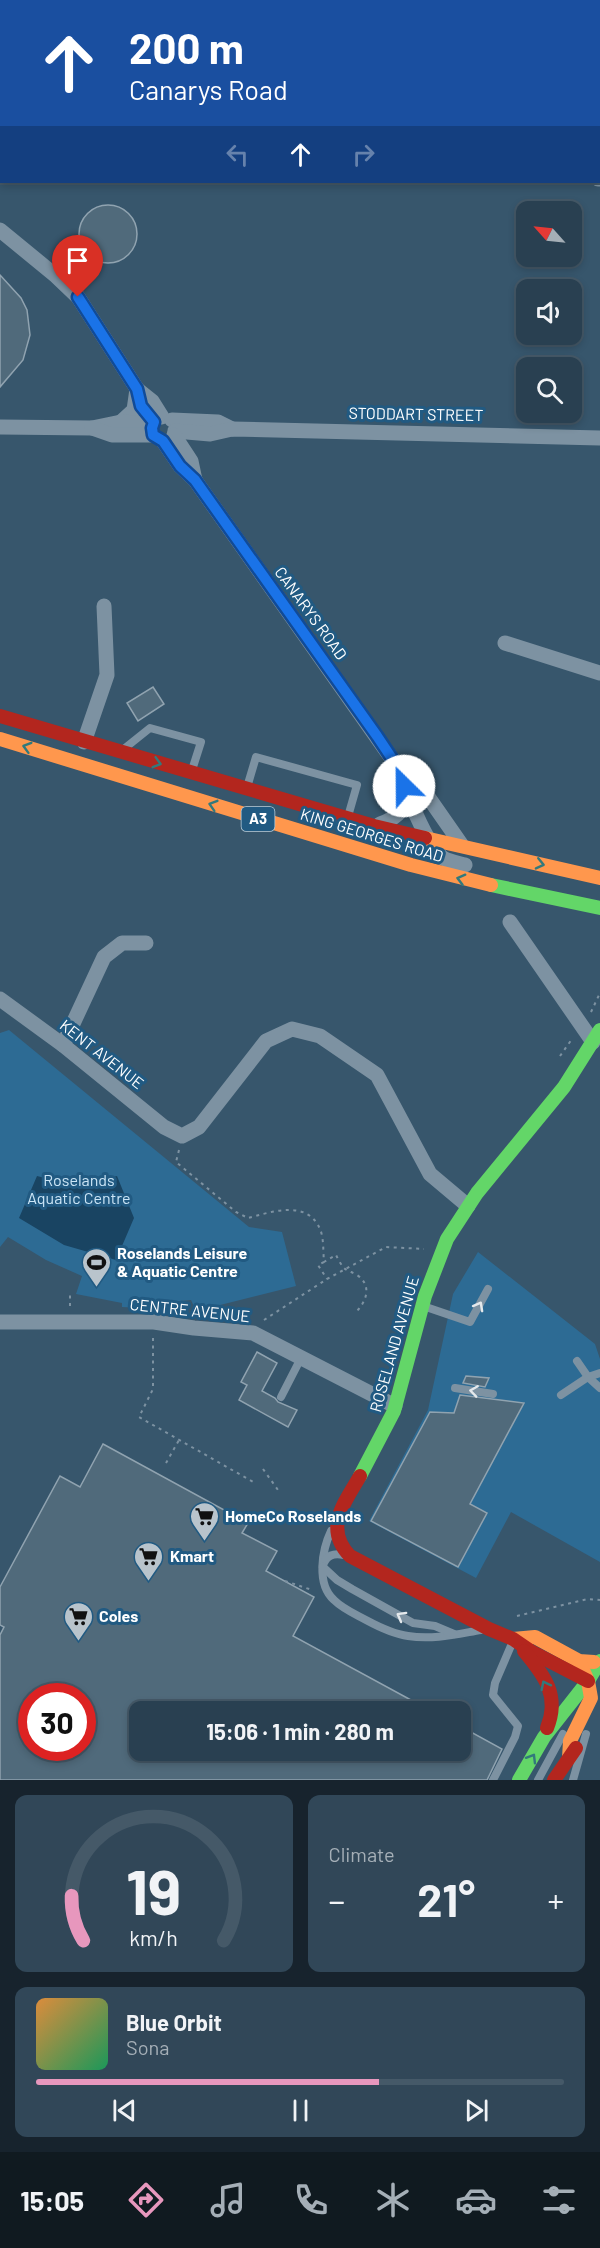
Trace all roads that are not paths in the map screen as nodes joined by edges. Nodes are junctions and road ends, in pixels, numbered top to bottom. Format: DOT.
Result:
graph roads {
  1 [pos="0,230"];
  2 [pos="137,389"];
  3 [pos="121,422"];
  4 [pos="0,427"];
  5 [pos="92,428"];
  6 [pos="163,428"];
  7 [pos="232,429"];
  8 [pos="210,434"];
  9 [pos="600,438"];
  10 [pos="187,454"];
  11 [pos="195,480"];
  12 [pos="104,606"];
  13 [pos="505,643"];
  14 [pos="600,673"];
  15 [pos="0,716"];
  16 [pos="0,739"];
  17 [pos="84,742"];
  18 [pos="120,752"];
  19 [pos="397,766"];
  20 [pos="192,773"];
  21 [pos="404,786"];
  22 [pos="247,789"];
  23 [pos="347,818"];
  24 [pos="374,826"];
  25 [pos="429,839"];
  26 [pos="462,846"];
  27 [pos="600,878"];
  28 [pos="518,892"];
  29 [pos="599,909"];
  30 [pos="510,922"];
  31 [pos="146,943"];
  32 [pos="0,999"];
  33 [pos="596,1036"];
  34 [pos="63,1045"];
  35 [pos="468,1206"];
  36 [pos="489,1289"];
  37 [pos="421,1306"];
  38 [pos="0,1322"];
  39 [pos="301,1358"];
  40 [pos="577,1361"];
  41 [pos="600,1373"];
  42 [pos="588,1377"];
  43 [pos="455,1388"];
  44 [pos="600,1388"];
  45 [pos="492,1394"];
  46 [pos="561,1395"];
  47 [pos="281,1397"];
  48 [pos="395,1406"];
  49 [pos="339,1513"];
  50 [pos="356,1560"];
  51 [pos="322,1566"];
  52 [pos="489,1629"];
  53 [pos="455,1635"];
  54 [pos="513,1640"];
  55 [pos="579,1661"];
  56 [pos="600,1661"];
  57 [pos="594,1678"];
  58 [pos="600,1706"];
  59 [pos="569,1721"];
  60 [pos="564,1730"];
  61 [pos="586,1734"];
  62 [pos="544,1737"];
  63 [pos="568,1758"];
  64 [pos="494,1780"];
  65 [pos="519,1780"];
  66 [pos="538,1780"];
  67 [pos="554,1780"];
  68 [pos="573,1780"];
  1 -- 2 [label="street, CANARYS ROAD"];
  2 -- 3 [label="street"];
  2 -- 6 [label="street, CANARYS ROAD"];
  3 -- 5 [label="street, STODDART STREET"];
  3 -- 6 [label="street, STODDART STREET"];
  4 -- 5 [label="street, STODDART STREET"];
  5 -- 6 [label="street, STODDART STREET"];
  6 -- 7 [label="street, STODDART STREET"];
  6 -- 8 [label="street, STODDART STREET"];
  6 -- 10 [label="street, CANARYS ROAD"];
  6 -- 11 [label="street, CANARYS ROAD"];
  7 -- 8 [label="street, STODDART STREET"];
  7 -- 9 [label="street, STODDART STREET"];
  8 -- 10 [label="street, STODDART STREET"];
  10 -- 11 [label="street, CANARYS ROAD"];
  11 -- 19 [label="street, CANARYS ROAD"];
  12 -- 17 [label="street"];
  13 -- 14 [label="street"];
  15 -- 17 [label="main road, KING GEORGES ROAD / A3"];
  28 -- 16 [label="main road, KING GEORGES ROAD / A3, one-way"];
  17 -- 18 [label="main road, KING GEORGES ROAD / A3"];
  18 -- 20 [label="main road, KING GEORGES ROAD / A3, one-way"];
  18 -- 20 [label="lane"];
  19 -- 21 [label="street, CANARYS ROAD"];
  19 -- 26 [label="street, CANARYS ROAD"];
  20 -- 22 [label="main road, KING GEORGES ROAD / A3"];
  21 -- 24 [label="street"];
  21 -- 25 [label="street, CANARYS ROAD"];
  22 -- 23 [label="main road, KING GEORGES ROAD / A3"];
  22 -- 23 [label="lane"];
  23 -- 24 [label="main road, KING GEORGES ROAD / A3"];
  24 -- 25 [label="main road, KING GEORGES ROAD / A3"];
  25 -- 26 [label="main road, KING GEORGES ROAD / A3"];
  25 -- 28 [label="street, CANARYS ROAD"];
  26 -- 27 [label="main road, KING GEORGES ROAD / A3, one-way"];
  28 -- 29 [label="main road, KING GEORGES ROAD / A3"];
  30 -- 33 [label="street"];
  31 -- 34 [label="street"];
  32 -- 34 [label="street, KENT AVENUE"];
  33 -- 35 [label="main road, ROSELAND AVENUE"];
  34 -- 35 [label="street, KENT AVENUE"];
  35 -- 37 [label="main road, ROSELAND AVENUE"];
  37 -- 36 [label="lane, one-way"];
  37 -- 48 [label="main road, ROSELAND AVENUE"];
  38 -- 39 [label="street, CENTRE AVENUE"];
  39 -- 47 [label="lane"];
  39 -- 48 [label="street, CENTRE AVENUE"];
  40 -- 42 [label="lane"];
  41 -- 42 [label="lane"];
  42 -- 44 [label="lane"];
  42 -- 46 [label="lane"];
  45 -- 43 [label="lane, one-way"];
  48 -- 49 [label="main road, ROSELAND AVENUE"];
  49 -- 50 [label="main road, ROSELAND AVENUE"];
  49 -- 51 [label="lane"];
  50 -- 51 [label="lane"];
  50 -- 52 [label="main road, ROSELAND AVENUE"];
  53 -- 51 [label="lane, one-way"];
  51 -- 53 [label="lane"];
  52 -- 53 [label="lane"];
  52 -- 54 [label="main road, ROSELAND AVENUE"];
  54 -- 55 [label="main road, ROSELAND AVENUE"];
  54 -- 57 [label="main road, ROSELAND AVENUE"];
  62 -- 54 [label="main road, one-way"];
  54 -- 64 [label="lane"];
  55 -- 56 [label="main road"];
  55 -- 57 [label="main road"];
  56 -- 57 [label="main road"];
  57 -- 59 [label="lane"];
  57 -- 62 [label="main road"];
  57 -- 63 [label="main road"];
  58 -- 61 [label="main road"];
  60 -- 66 [label="lane"];
  61 -- 63 [label="main road"];
  61 -- 68 [label="lane"];
  65 -- 62 [label="main road, one-way"];
  63 -- 67 [label="main road"];
}
